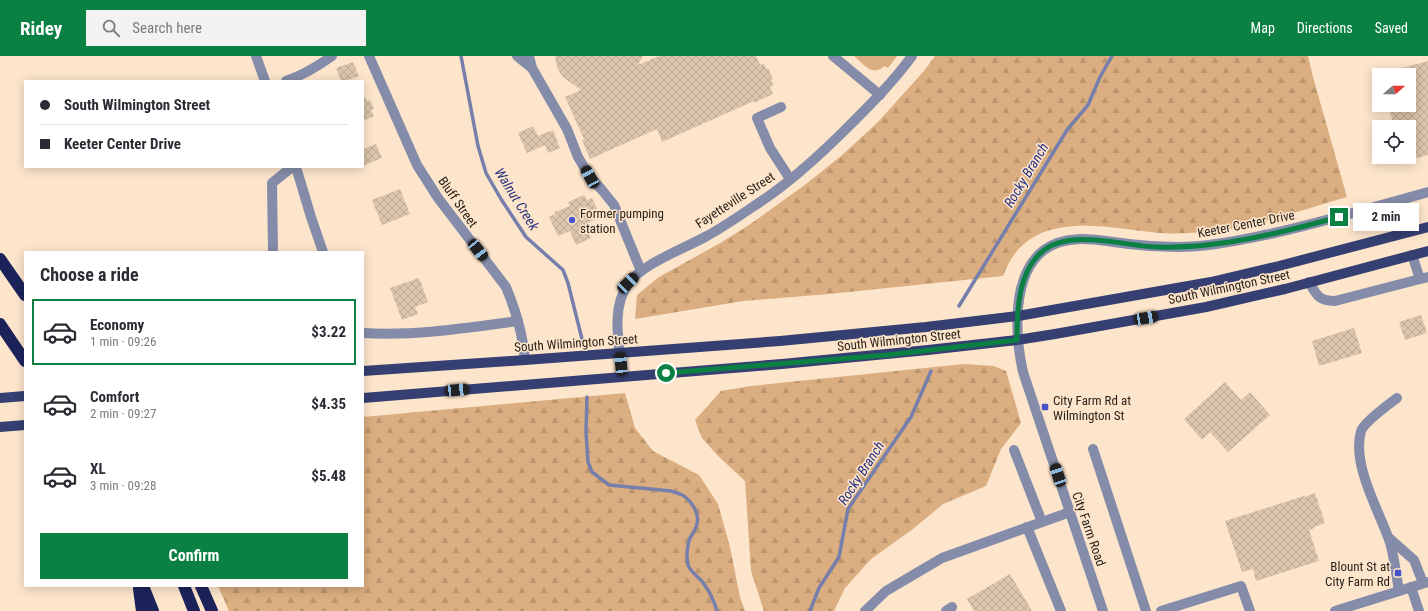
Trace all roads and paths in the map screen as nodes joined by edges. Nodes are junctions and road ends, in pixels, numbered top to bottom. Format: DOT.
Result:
graph roads {
  1 [pos="256,56"];
  2 [pos="332,56"];
  3 [pos="369,56"];
  4 [pos="517,56"];
  5 [pos="529,56"];
  6 [pos="833,56"];
  7 [pos="912,56"];
  8 [pos="532,68"];
  9 [pos="265,80"];
  10 [pos="289,80"];
  11 [pos="880,95"];
  12 [pos="781,107"];
  13 [pos="291,168"];
  14 [pos="296,168"];
  15 [pos="790,179"];
  16 [pos="1428,192"];
  17 [pos="1428,227"];
  18 [pos="273,251"];
  19 [pos="323,251"];
  20 [pos="1428,251"];
  21 [pos="1412,255"];
  22 [pos="0,259"];
  23 [pos="641,271"];
  24 [pos="1424,278"];
  25 [pos="1309,282"];
  26 [pos="24,294"];
  27 [pos="1018,316"];
  28 [pos="518,321"];
  29 [pos="0,324"];
  30 [pos="364,334"];
  31 [pos="1017,340"];
  32 [pos="620,353"];
  33 [pos="24,359"];
  34 [pos="525,360"];
  35 [pos="364,371"];
  36 [pos="622,376"];
  37 [pos="24,396"];
  38 [pos="0,398"];
  39 [pos="364,398"];
  40 [pos="1397,398"];
  41 [pos="24,425"];
  42 [pos="0,427"];
  43 [pos="1093,449"];
  44 [pos="1014,450"];
  45 [pos="1070,512"];
  46 [pos="1042,522"];
  47 [pos="1027,527"];
  48 [pos="1389,538"];
  49 [pos="1425,583"];
  50 [pos="138,587"];
  51 [pos="143,587"];
  52 [pos="184,587"];
  53 [pos="201,587"];
  54 [pos="1411,587"];
  55 [pos="1399,591"];
  56 [pos="142,611"];
  57 [pos="153,611"];
  58 [pos="194,611"];
  59 [pos="212,611"];
  60 [pos="865,611"];
  61 [pos="1061,611"];
  62 [pos="1103,611"];
  63 [pos="1146,611"];
  64 [pos="1161,611"];
  65 [pos="1250,611"];
  66 [pos="1336,611"];
  67 [pos="1419,611"];
  1 -- 9 [label="street"];
  2 -- 10 [label="street"];
  3 -- 28 [label="street, Bluff Street"];
  4 -- 8 [label="street"];
  5 -- 8 [label="street"];
  6 -- 11 [label="street"];
  7 -- 11 [label="street, Fayetteville Street"];
  8 -- 23 [label="street"];
  11 -- 15 [label="street, Fayetteville Street"];
  12 -- 15 [label="street"];
  13 -- 18 [label="street"];
  14 -- 19 [label="street"];
  15 -- 23 [label="street, Fayetteville Street"];
  16 -- 27 [label="street, Keeter Center Drive"];
  17 -- 27 [label="main road, South Wilmington Street"];
  20 -- 21 [label="main road, South Wilmington Street"];
  21 -- 24 [label="street"];
  21 -- 25 [label="main road, South Wilmington Street"];
  22 -- 26 [label="highway"];
  23 -- 32 [label="street, Fayetteville Street"];
  24 -- 25 [label="street"];
  25 -- 31 [label="main road, South Wilmington Street"];
  27 -- 31 [label="street, Keeter Center Drive"];
  27 -- 32 [label="main road, South Wilmington Street"];
  28 -- 30 [label="street"];
  28 -- 34 [label="street, Bluff Street"];
  29 -- 33 [label="highway"];
  31 -- 36 [label="main road, South Wilmington Street"];
  31 -- 45 [label="street, City Farm Road"];
  32 -- 34 [label="main road, South Wilmington Street"];
  32 -- 36 [label="street, Fayetteville Street"];
  34 -- 35 [label="main road, South Wilmington Street"];
  36 -- 39 [label="main road, South Wilmington Street"];
  37 -- 38 [label="main road"];
  40 -- 48 [label="street"];
  41 -- 42 [label="main road"];
  43 -- 63 [label="street"];
  44 -- 46 [label="street"];
  45 -- 46 [label="street"];
  45 -- 62 [label="street, City Farm Road"];
  46 -- 47 [label="street"];
  47 -- 60 [label="street"];
  47 -- 61 [label="street"];
  48 -- 49 [label="street"];
  48 -- 55 [label="street"];
  49 -- 54 [label="street"];
  50 -- 56 [label="highway"];
  51 -- 57 [label="highway"];
  52 -- 58 [label="highway"];
  53 -- 59 [label="highway"];
  54 -- 55 [label="street"];
  54 -- 67 [label="street"];
  55 -- 66 [label="street"];
  64 -- 65 [label="street"];
}
